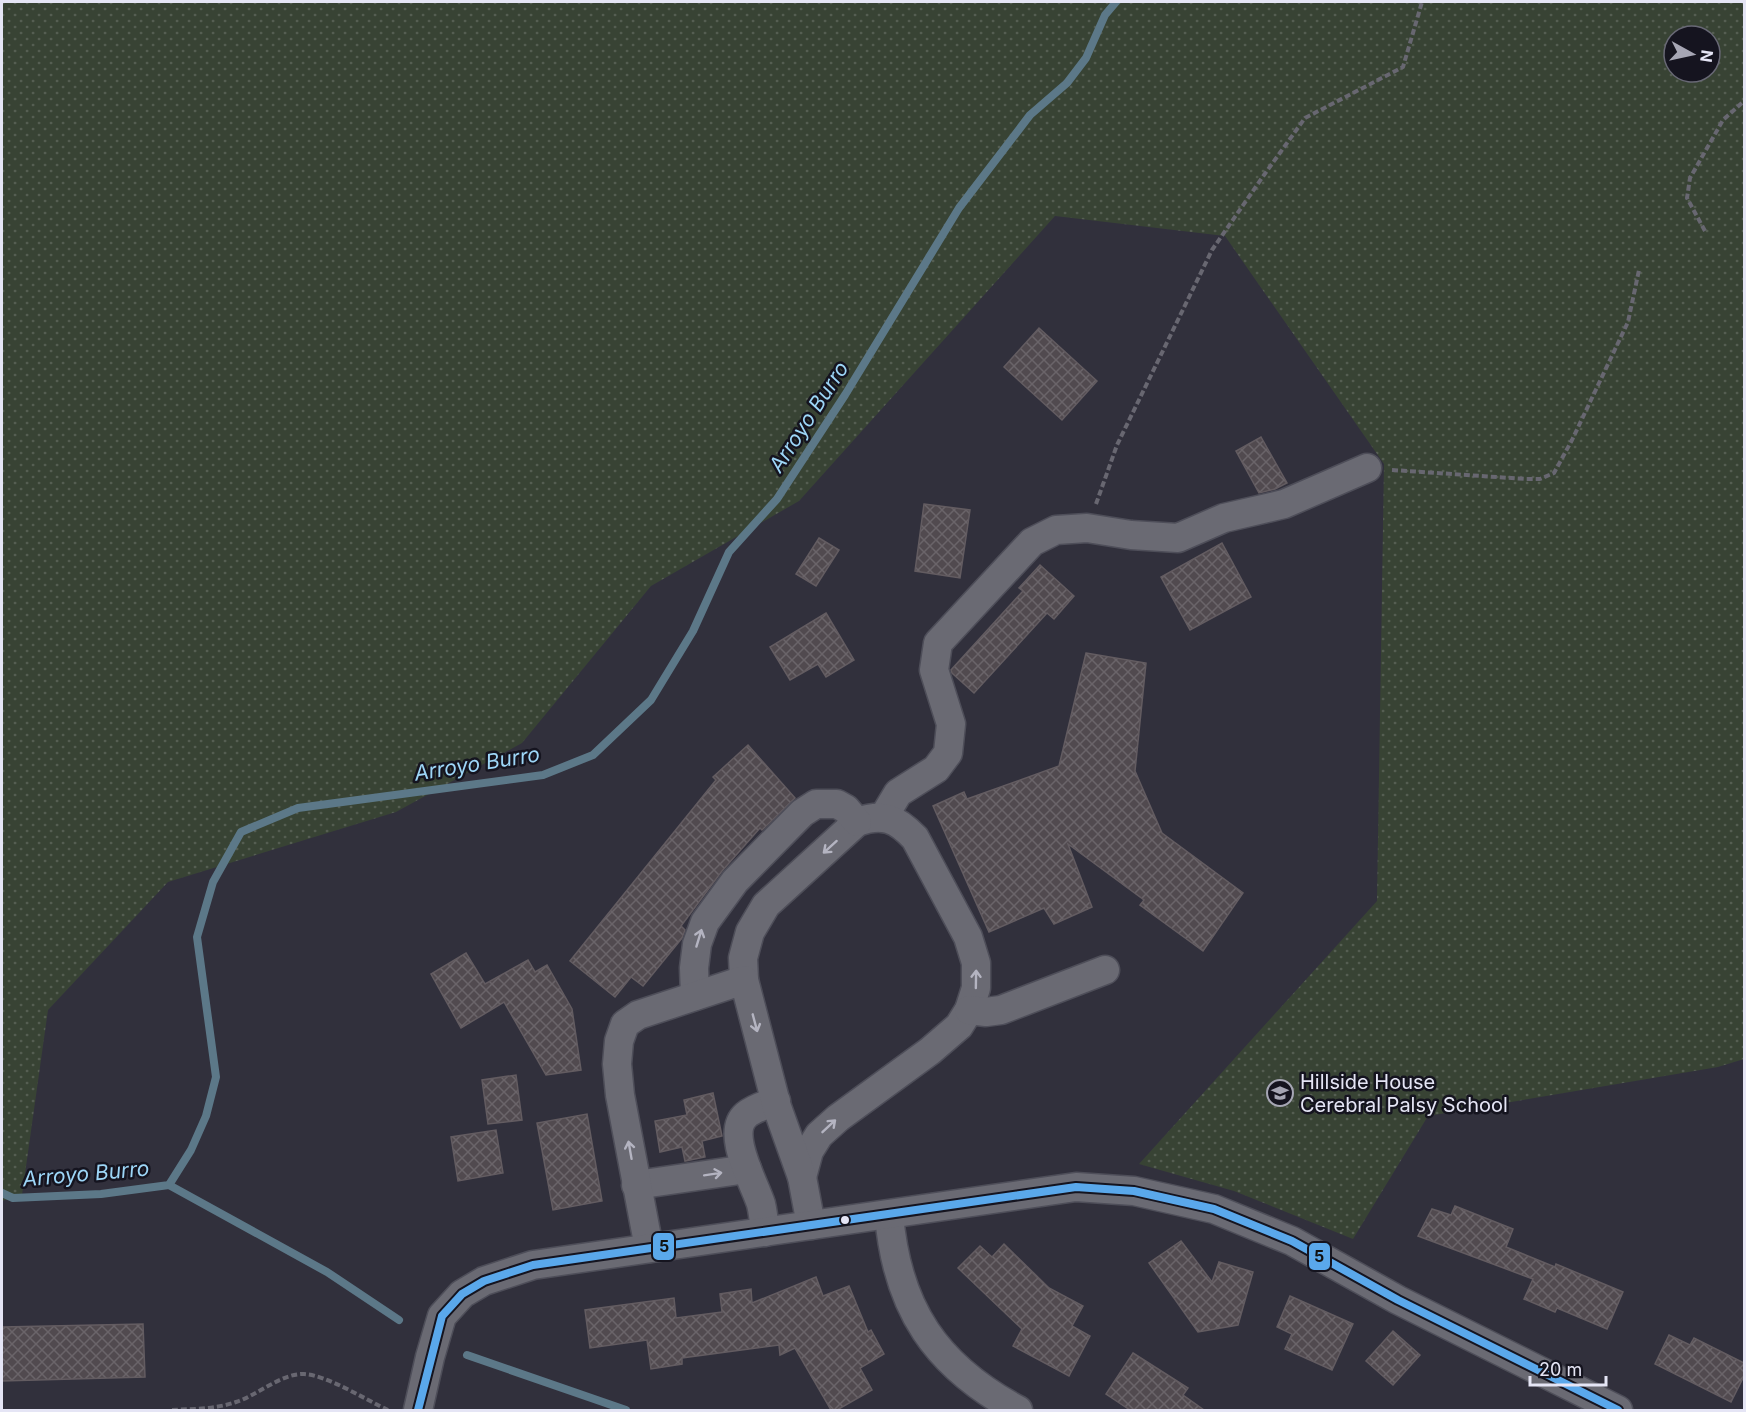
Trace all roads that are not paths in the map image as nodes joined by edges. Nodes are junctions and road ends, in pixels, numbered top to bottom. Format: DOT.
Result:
graph roads {
  1 [pos="1367,468"];
  2 [pos="870,820"];
  3 [pos="753,863"];
  4 [pos="783,889"];
  5 [pos="1105,970"];
  6 [pos="744,980"];
  7 [pos="695,996"];
  8 [pos="969,1010"];
  9 [pos="776,1101"];
  10 [pos="747,1169"];
  11 [pos="802,1177"];
  12 [pos="636,1185"];
  13 [pos="889,1215"];
  14 [pos="812,1225"];
  15 [pos="765,1232"];
  16 [pos="649,1248"];
  17 [pos="418,1410"];
  18 [pos="1018,1410"];
  19 [pos="1618,1410"];
  1 -- 2 [label="street"];
  2 -- 3 [label="street"];
  2 -- 4 [label="street, one-way"];
  8 -- 2 [label="street, one-way"];
  3 -- 4 [label="street"];
  7 -- 3 [label="street, one-way"];
  4 -- 6 [label="street"];
  5 -- 8 [label="street"];
  6 -- 7 [label="street"];
  6 -- 9 [label="street, one-way"];
  12 -- 7 [label="street, one-way"];
  11 -- 8 [label="street, one-way"];
  9 -- 10 [label="street"];
  9 -- 11 [label="street"];
  12 -- 10 [label="street, one-way"];
  10 -- 15 [label="street"];
  11 -- 14 [label="street"];
  12 -- 16 [label="street"];
  13 -- 14 [label="street"];
  13 -- 18 [label="street"];
  13 -- 19 [label="street"];
  14 -- 15 [label="street"];
  15 -- 16 [label="street"];
  16 -- 17 [label="street"];
}
